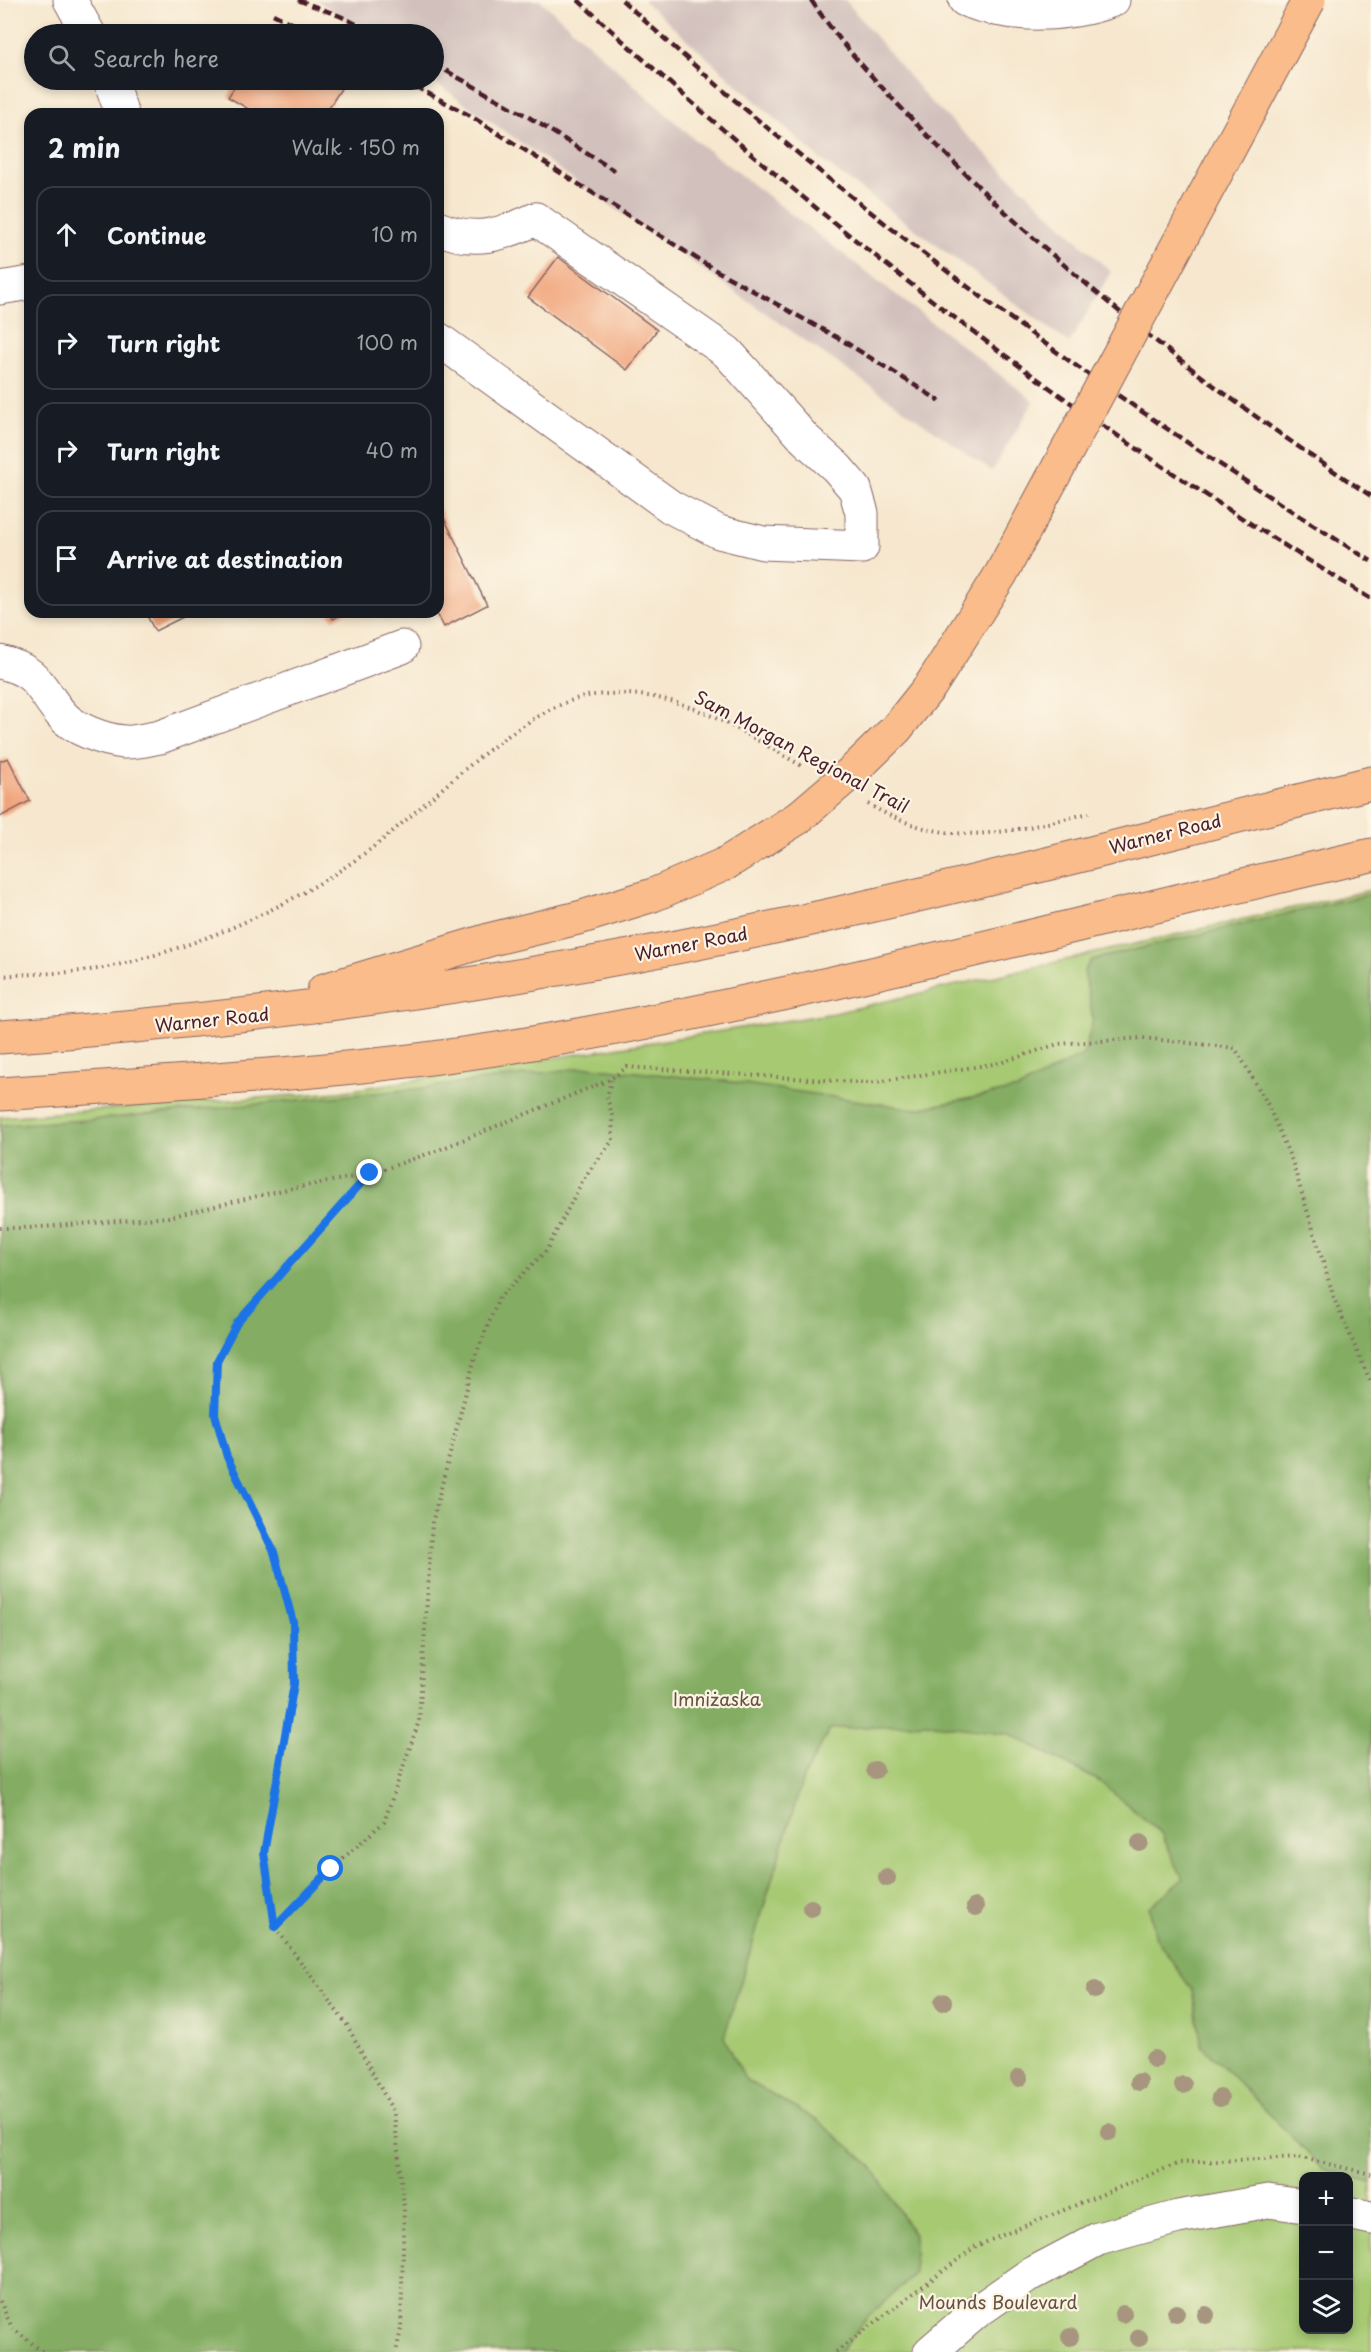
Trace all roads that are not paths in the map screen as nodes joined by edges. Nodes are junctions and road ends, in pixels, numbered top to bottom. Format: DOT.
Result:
graph roads {
  1 [pos="70,0"];
  2 [pos="965,0"];
  3 [pos="1113,0"];
  4 [pos="1309,0"];
  5 [pos="83,24"];
  6 [pos="114,90"];
  7 [pos="120,108"];
  8 [pos="444,231"];
  9 [pos="24,284"];
  10 [pos="0,288"];
  11 [pos="444,343"];
  12 [pos="402,647"];
  13 [pos="0,662"];
  14 [pos="1371,783"];
  15 [pos="1371,855"];
  16 [pos="228,1019"];
  17 [pos="0,1037"];
  18 [pos="0,1094"];
  19 [pos="1299,2205"];
  20 [pos="1353,2214"];
  21 [pos="1371,2218"];
  22 [pos="930,2352"];
  1 -- 5 [label="street"];
  2 -- 3 [label="street"];
  4 -- 16 [label="highway, bridge"];
  6 -- 7 [label="street"];
  8 -- 11 [label="street"];
  9 -- 10 [label="street"];
  12 -- 13 [label="street"];
  14 -- 16 [label="highway, Warner Road"];
  15 -- 18 [label="highway"];
  16 -- 17 [label="highway, Warner Road"];
  19 -- 22 [label="street"];
  20 -- 21 [label="street"];
}
